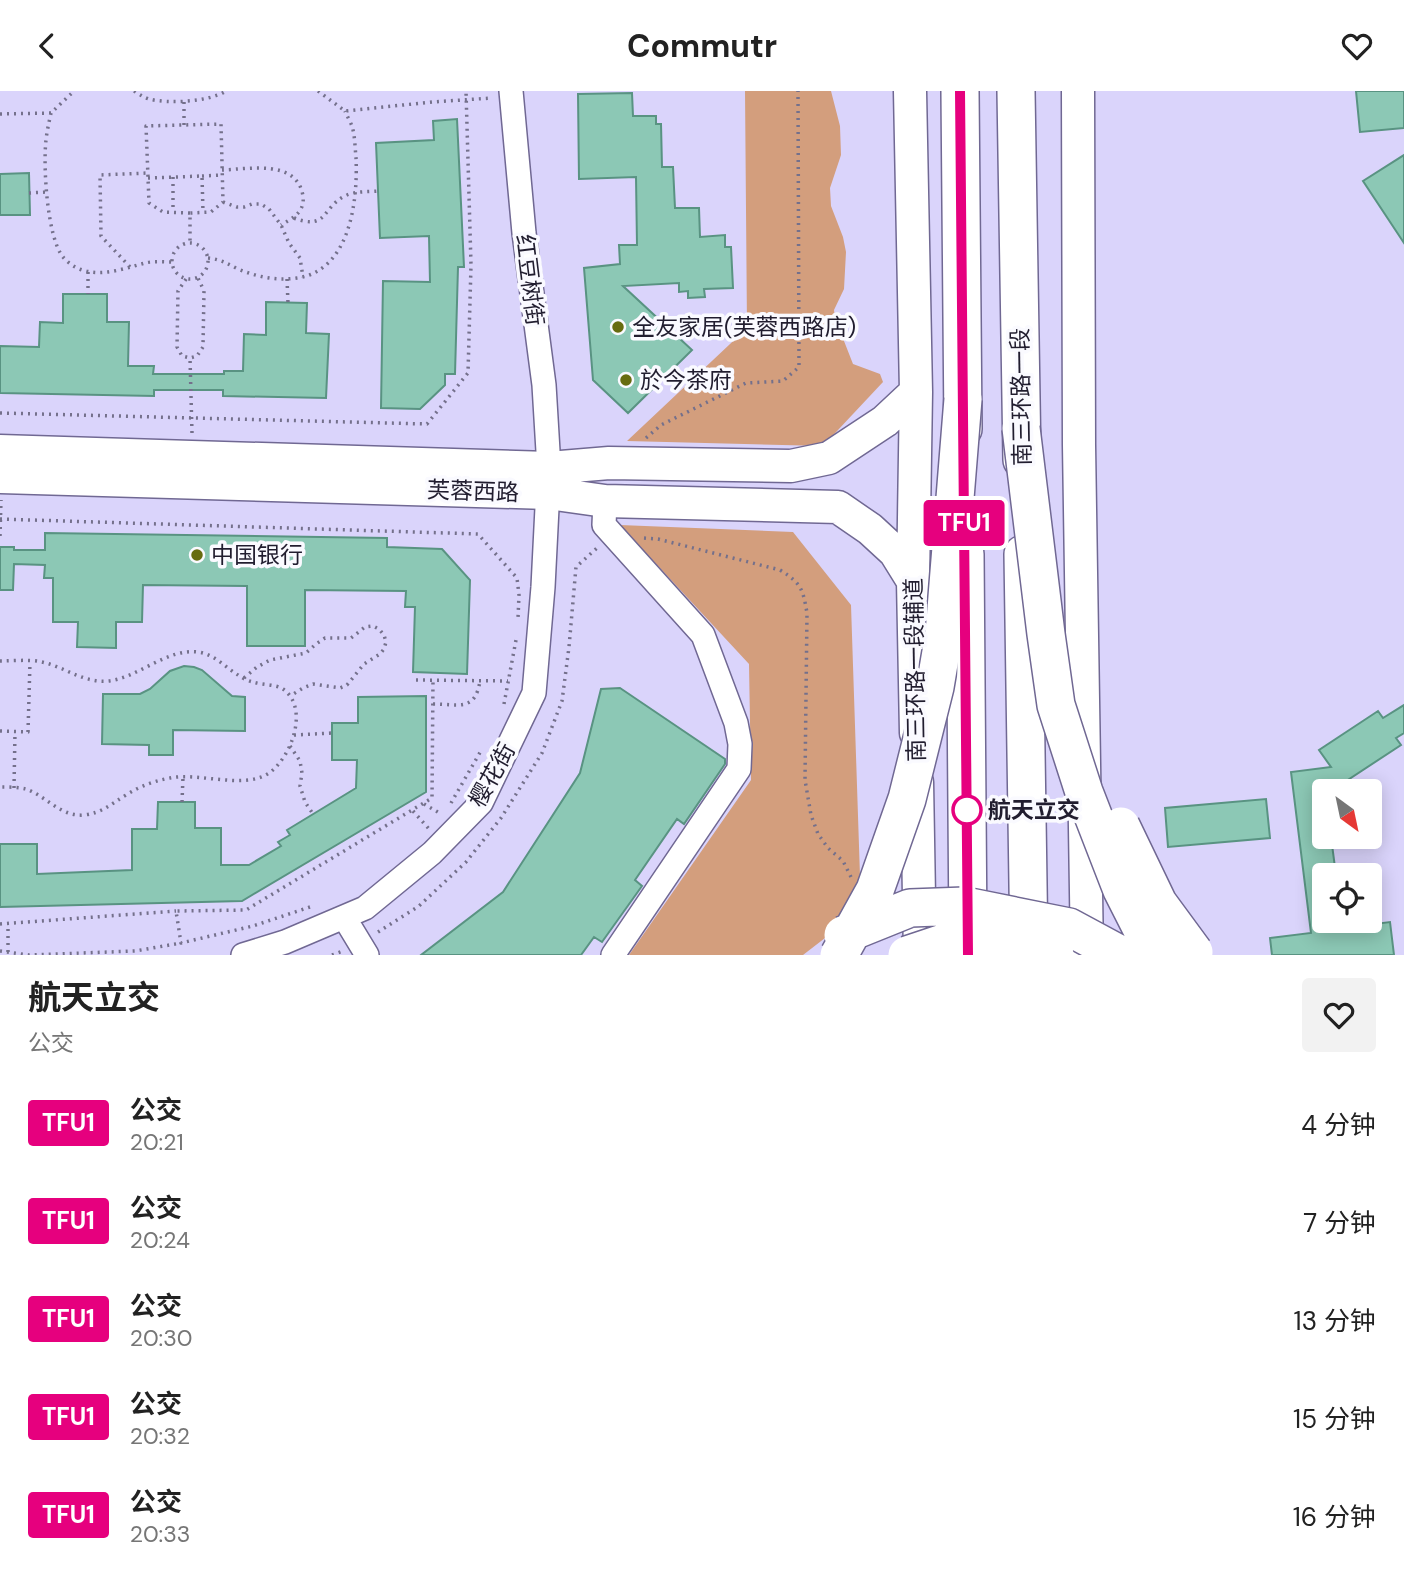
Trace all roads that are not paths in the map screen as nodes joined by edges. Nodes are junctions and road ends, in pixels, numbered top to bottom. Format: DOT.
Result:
graph roads {
  1 [pos="910,91"];
  2 [pos="960,91"];
  3 [pos="1016,91"];
  4 [pos="1077,91"];
  5 [pos="512,94"];
  6 [pos="916,392"];
  7 [pos="963,398"];
  8 [pos="1021,428"];
  9 [pos="1,468"];
  10 [pos="548,480"];
  11 [pos="605,501"];
  12 [pos="1035,542"];
  13 [pos="913,581"];
  14 [pos="344,917"];
  15 [pos="363,949"];
  16 [pos="243,955"];
  17 [pos="613,955"];
  18 [pos="818,955"];
  19 [pos="839,955"];
  20 [pos="907,955"];
  21 [pos="920,955"];
  22 [pos="968,955"];
  23 [pos="1029,955"];
  24 [pos="1055,955"];
  25 [pos="1087,955"];
  26 [pos="1121,955"];
  27 [pos="1155,955"];
  28 [pos="1198,955"];
  1 -- 6 [label="main road, 南三环路一段辅道"];
  2 -- 7 [label="highway"];
  3 -- 8 [label="highway, 南三环路一段"];
  4 -- 25 [label="main road"];
  5 -- 10 [label="street, 红豆树街"];
  6 -- 10 [label="main road, 芙蓉西路"];
  6 -- 13 [label="main road, 南三环路一段辅道"];
  7 -- 19 [label="highway, bridge"];
  7 -- 22 [label="highway, bridge"];
  8 -- 12 [label="highway, bridge"];
  8 -- 23 [label="highway, 南三环路一段, bridge"];
  9 -- 10 [label="main road, 芙蓉西路"];
  9 -- 10 [label="main road, 芙蓉西路"];
  10 -- 11 [label="main road, 芙蓉西路"];
  10 -- 14 [label="street, 樱花街"];
  11 -- 13 [label="main road, 芙蓉西路"];
  11 -- 17 [label="street"];
  12 -- 27 [label="highway, bridge"];
  12 -- 28 [label="highway, bridge"];
  13 -- 21 [label="main road, 南三环路一段辅道"];
  14 -- 15 [label="street"];
  14 -- 16 [label="street, 樱花街"];
  18 -- 26 [label="highway, bridge"];
  20 -- 24 [label="highway, bridge"];
}
